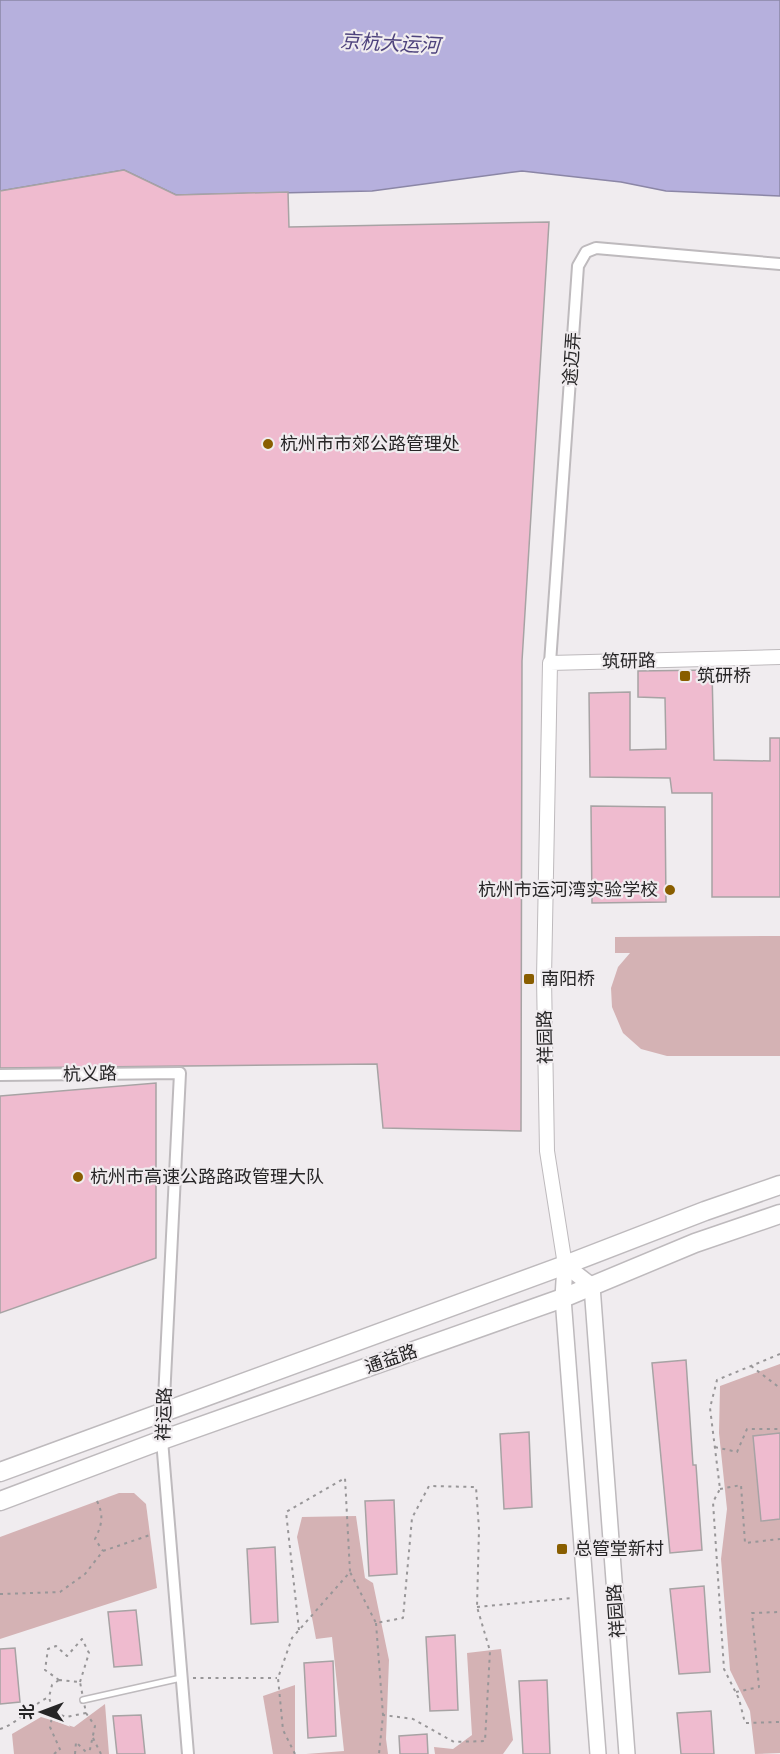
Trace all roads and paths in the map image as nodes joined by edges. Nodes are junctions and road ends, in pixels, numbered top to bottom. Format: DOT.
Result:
graph roads {
  1 [pos="780,264"];
  2 [pos="780,657"];
  3 [pos="550,663"];
  4 [pos="180,1073"];
  5 [pos="0,1076"];
  6 [pos="780,1185"];
  7 [pos="780,1214"];
  8 [pos="565,1265"];
  9 [pos="592,1286"];
  10 [pos="563,1298"];
  11 [pos="780,1354"];
  12 [pos="750,1366"];
  13 [pos="780,1388"];
  14 [pos="162,1412"];
  15 [pos="780,1429"];
  16 [pos="162,1440"];
  17 [pos="715,1447"];
  18 [pos="0,1472"];
  19 [pos="720,1489"];
  20 [pos="0,1501"];
  21 [pos="97,1501"];
  22 [pos="150,1535"];
  23 [pos="780,1539"];
  24 [pos="103,1551"];
  25 [pos="350,1572"];
  26 [pos="0,1594"];
  27 [pos="585,1597"];
  28 [pos="477,1607"];
  29 [pos="780,1612"];
  30 [pos="376,1623"];
  31 [pos="299,1630"];
  32 [pos="181,1678"];
  33 [pos="278,1678"];
  34 [pos="59,1680"];
  35 [pos="80,1682"];
  36 [pos="736,1692"];
  37 [pos="49,1697"];
  38 [pos="83,1700"];
  39 [pos="53,1712"];
  40 [pos="86,1713"];
  41 [pos="383,1715"];
  42 [pos="780,1722"];
  43 [pos="0,1729"];
  44 [pos="93,1736"];
  45 [pos="59,1750"];
  46 [pos="54,1754"];
  47 [pos="62,1754"];
  48 [pos="75,1754"];
  49 [pos="88,1754"];
  50 [pos="101,1754"];
  51 [pos="188,1754"];
  52 [pos="295,1754"];
  53 [pos="380,1754"];
  54 [pos="598,1754"];
  55 [pos="627,1754"];
  1 -- 3 [label="street, 途迈弄"];
  2 -- 3 [label="street, 筑研路"];
  3 -- 8 [label="street, 祥园路"];
  4 -- 5 [label="street, 杭义路"];
  4 -- 14 [label="street, 祥运路"];
  6 -- 8 [label="main road, 通益路"];
  7 -- 9 [label="main road, 通益路"];
  8 -- 9 [label="main road"];
  8 -- 10 [label="main road, 祥园路"];
  8 -- 14 [label="main road, 通益路"];
  9 -- 10 [label="main road, 通益路"];
  9 -- 55 [label="main road, 祥园路"];
  10 -- 16 [label="main road, 通益路"];
  10 -- 27 [label="main road, 祥园路"];
  11 -- 12 [label="path"];
  12 -- 13 [label="path"];
  12 -- 17 [label="path"];
  14 -- 16 [label="street, 祥运路"];
  14 -- 18 [label="main road, 通益路"];
  15 -- 17 [label="path"];
  16 -- 20 [label="main road, 通益路"];
  16 -- 32 [label="street, 祥运路"];
  17 -- 19 [label="path"];
  19 -- 23 [label="path"];
  19 -- 36 [label="path"];
  21 -- 24 [label="path"];
  22 -- 24 [label="path"];
  24 -- 26 [label="path"];
  25 -- 30 [label="path"];
  25 -- 31 [label="path"];
  25 -- 31 [label="path"];
  27 -- 28 [label="path"];
  27 -- 54 [label="main road, 祥园路"];
  28 -- 30 [label="path"];
  28 -- 41 [label="path"];
  29 -- 36 [label="path"];
  30 -- 41 [label="path"];
  31 -- 33 [label="path"];
  32 -- 33 [label="path"];
  32 -- 38 [label="lane"];
  32 -- 51 [label="street, 祥运路"];
  33 -- 52 [label="path"];
  34 -- 35 [label="path"];
  34 -- 35 [label="path"];
  34 -- 37 [label="path"];
  35 -- 38 [label="path"];
  36 -- 42 [label="path"];
  37 -- 39 [label="path"];
  37 -- 43 [label="path"];
  38 -- 40 [label="path"];
  39 -- 40 [label="path"];
  39 -- 45 [label="path"];
  40 -- 44 [label="path"];
  41 -- 53 [label="path"];
  44 -- 49 [label="path"];
  44 -- 50 [label="path"];
  45 -- 46 [label="path"];
  45 -- 47 [label="path"];
  48 -- 49 [label="path"];
}
